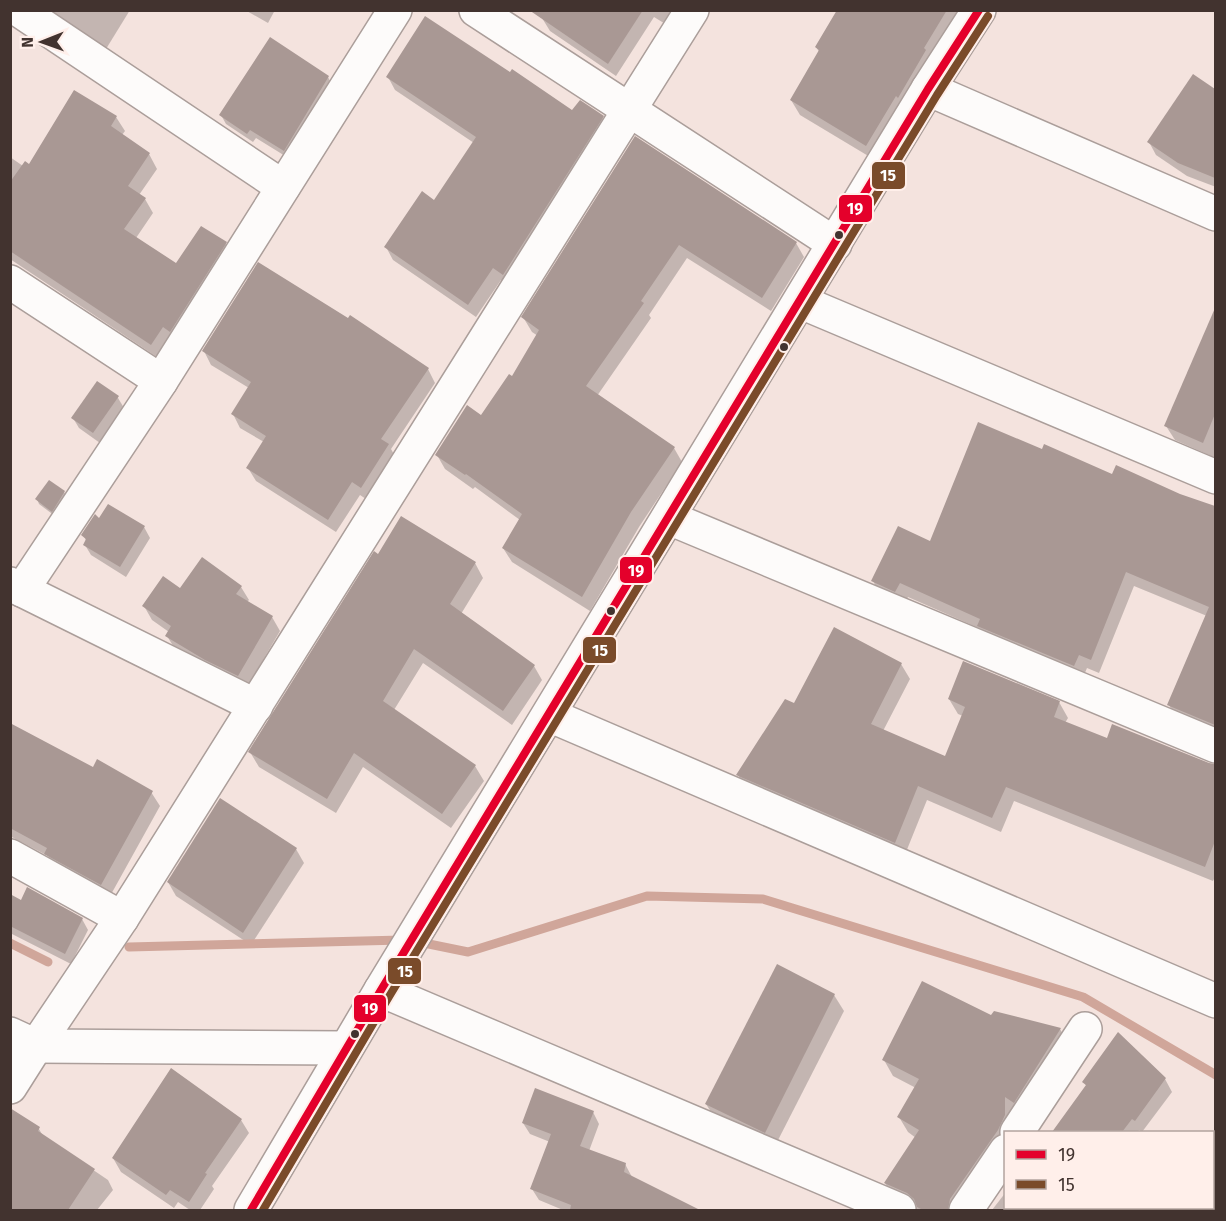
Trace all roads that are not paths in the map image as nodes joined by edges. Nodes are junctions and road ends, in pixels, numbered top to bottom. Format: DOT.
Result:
graph roads {
  1 [pos="19,10"];
  2 [pos="395,10"];
  3 [pos="476,10"];
  4 [pos="692,10"];
  5 [pos="979,10"];
  6 [pos="928,89"];
  7 [pos="629,111"];
  8 [pos="283,187"];
  9 [pos="1215,214"];
  10 [pos="835,244"];
  11 [pos="10,282"];
  12 [pos="801,302"];
  13 [pos="161,381"];
  14 [pos="1215,477"];
  15 [pos="669,518"];
  16 [pos="16,587"];
  17 [pos="256,706"];
  18 [pos="549,715"];
  19 [pos="1215,746"];
  20 [pos="10,856"];
  21 [pos="122,918"];
  22 [pos="381,990"];
  23 [pos="1215,1001"];
  24 [pos="1085,1029"];
  25 [pos="23,1040"];
  26 [pos="346,1048"];
  27 [pos="10,1088"];
  28 [pos="1018,1131"];
  29 [pos="1004,1153"];
  30 [pos="254,1210"];
  31 [pos="899,1210"];
  32 [pos="966,1210"];
  1 -- 8 [label="street"];
  2 -- 8 [label="street"];
  3 -- 7 [label="street"];
  4 -- 7 [label="street"];
  5 -- 6 [label="street"];
  6 -- 9 [label="street"];
  6 -- 10 [label="street"];
  7 -- 10 [label="street"];
  7 -- 17 [label="street"];
  8 -- 13 [label="street"];
  10 -- 12 [label="street"];
  11 -- 13 [label="street"];
  12 -- 14 [label="street"];
  12 -- 15 [label="street"];
  13 -- 16 [label="street"];
  15 -- 18 [label="street"];
  15 -- 19 [label="street"];
  16 -- 17 [label="street"];
  17 -- 21 [label="street"];
  18 -- 22 [label="street"];
  18 -- 23 [label="street"];
  20 -- 21 [label="street"];
  21 -- 25 [label="street"];
  22 -- 26 [label="street"];
  22 -- 31 [label="street"];
  24 -- 28 [label="street"];
  25 -- 26 [label="street"];
  25 -- 27 [label="street"];
  26 -- 30 [label="street"];
  29 -- 32 [label="street"];
}
